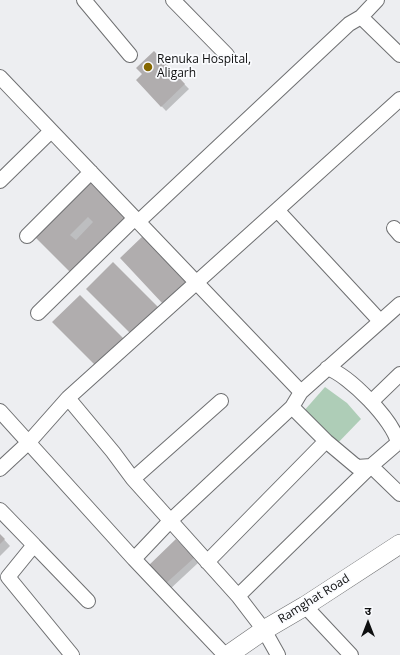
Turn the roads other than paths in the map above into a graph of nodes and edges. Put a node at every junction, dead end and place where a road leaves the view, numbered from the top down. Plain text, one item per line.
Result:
1 (84, 0) edge
2 (174, 0) edge
3 (377, 0) edge
4 (361, 17) junction
5 (130, 55) dead end
6 (227, 55) dead end
7 (400, 55) edge
8 (0, 77) edge
9 (400, 99) edge
10 (51, 131) junction
11 (90, 172) junction
12 (0, 181) edge
13 (277, 210) junction
14 (136, 220) junction
15 (27, 236) dead end
16 (196, 282) junction
17 (400, 304) edge
18 (38, 313) dead end
19 (380, 321) junction
20 (327, 368) junction
21 (400, 374) edge
22 (301, 392) junction
23 (68, 398) junction
24 (221, 401) dead end
25 (371, 402) junction
26 (292, 407) junction
27 (0, 410) edge
28 (326, 441) junction
29 (29, 442) junction
30 (399, 442) edge
31 (371, 466) junction
32 (0, 469) edge
33 (133, 479) junction
34 (400, 494) edge
35 (0, 510) edge
36 (170, 521) junction
37 (400, 544) edge
38 (34, 545) junction
39 (400, 556) edge
40 (134, 559) junction
41 (207, 562) junction
42 (238, 596) junction
43 (88, 602) dead end
44 (308, 609) junction
45 (265, 634) junction
46 (72, 655) edge
47 (225, 655) edge
48 (228, 655) edge
49 (243, 655) edge
50 (278, 655) edge
51 (351, 655) edge

1 - 5 street
2 - 6 street
3 - 4 street
4 - 7 street
4 - 14 street
8 - 10 street
9 - 13 street
10 - 11 street
10 - 12 street
11 - 14 street
11 - 15 street
13 - 16 street
13 - 19 street
14 - 16 street
14 - 18 street
16 - 22 street
16 - 23 street
17 - 19 street
19 - 20 street
20 - 22 street
20 - 25 street
21 - 25 street
22 - 26 street
23 - 29 street
23 - 33 street
24 - 33 street
25 - 30 street
26 - 28 street
26 - 36 street
27 - 29 street
28 - 31 street
28 - 41 street
29 - 32 street
29 - 40 street
30 - 31 street
31 - 34 street
31 - 42 street
33 - 36 street
35 - 38 street
36 - 40 street
36 - 41 street
37 - 44 main road, Ramghat Road
38 - 43 street
38 - 46 street
39 - 44 main road, Ramghat Road
40 - 47 street
41 - 42 street
42 - 45 street
44 - 45 main road, Ramghat Road
44 - 51 street
45 - 48 main road, Ramghat Road
45 - 49 main road, Ramghat Road
45 - 50 street

